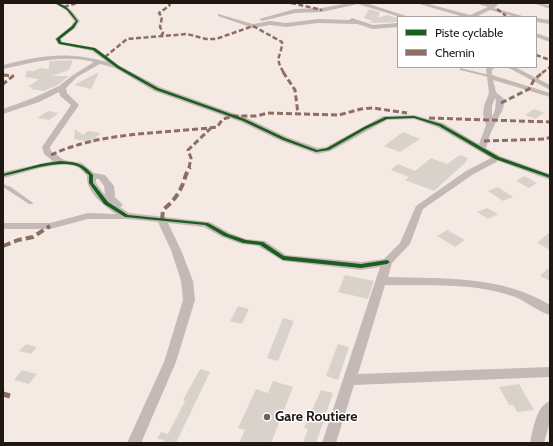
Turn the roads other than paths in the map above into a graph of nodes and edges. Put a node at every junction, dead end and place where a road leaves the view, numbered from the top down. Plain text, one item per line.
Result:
1 (56, 3) edge
2 (359, 3) edge
3 (419, 3) edge
4 (478, 3) edge
5 (499, 3) edge
6 (538, 3) edge
7 (550, 7) edge
8 (492, 8) junction
9 (322, 10) junction
10 (220, 15) dead end
11 (403, 16) edge
12 (466, 16) edge
13 (472, 16) edge
14 (520, 16) edge
15 (537, 20) edge
16 (357, 22) junction
17 (550, 22) edge
18 (245, 24) junction
19 (397, 25) edge
20 (537, 36) edge
21 (537, 40) edge
22 (550, 41) edge
23 (98, 63) junction
24 (118, 66) junction
25 (3, 67) edge
26 (512, 68) edge
27 (461, 69) dead end
28 (489, 70) edge
29 (62, 88) junction
30 (550, 88) edge
31 (493, 94) junction
32 (550, 96) edge
33 (3, 112) edge
34 (490, 125) junction
35 (481, 150) junction
36 (497, 158) junction
37 (62, 163) junction
38 (3, 175) edge
39 (91, 175) junction
40 (550, 177) edge
41 (106, 182) junction
42 (3, 185) edge
43 (98, 193) junction
44 (30, 203) dead end
45 (127, 216) junction
46 (162, 220) junction
47 (3, 226) edge
48 (387, 262) junction
49 (381, 281) junction
50 (550, 311) edge
51 (550, 372) edge
52 (350, 380) junction
53 (550, 406) edge
54 (134, 443) edge
55 (329, 443) edge
56 (536, 443) edge

1 - 24 street
2 - 9 street
2 - 11 street
3 - 12 street
4 - 8 street
5 - 8 street
6 - 7 street
8 - 13 street
8 - 14 street
9 - 16 street
9 - 18 street
10 - 18 street
15 - 17 street
16 - 18 street
16 - 19 street
20 - 22 street
21 - 22 street
23 - 24 street
23 - 25 street
23 - 29 street
24 - 35 street
26 - 30 street
27 - 28 lane
28 - 31 street
28 - 32 street
29 - 33 street
29 - 37 street
31 - 34 street
31 - 34 street
34 - 35 street
35 - 36 street
36 - 40 street
36 - 48 street
37 - 38 street
37 - 39 street
39 - 41 street
39 - 43 street
41 - 43 street
41 - 45 street
42 - 44 lane
43 - 45 street
45 - 46 street
45 - 47 street
46 - 48 street
46 - 54 street
48 - 49 street
49 - 50 street
49 - 52 street
51 - 52 street
52 - 55 street
53 - 56 street

